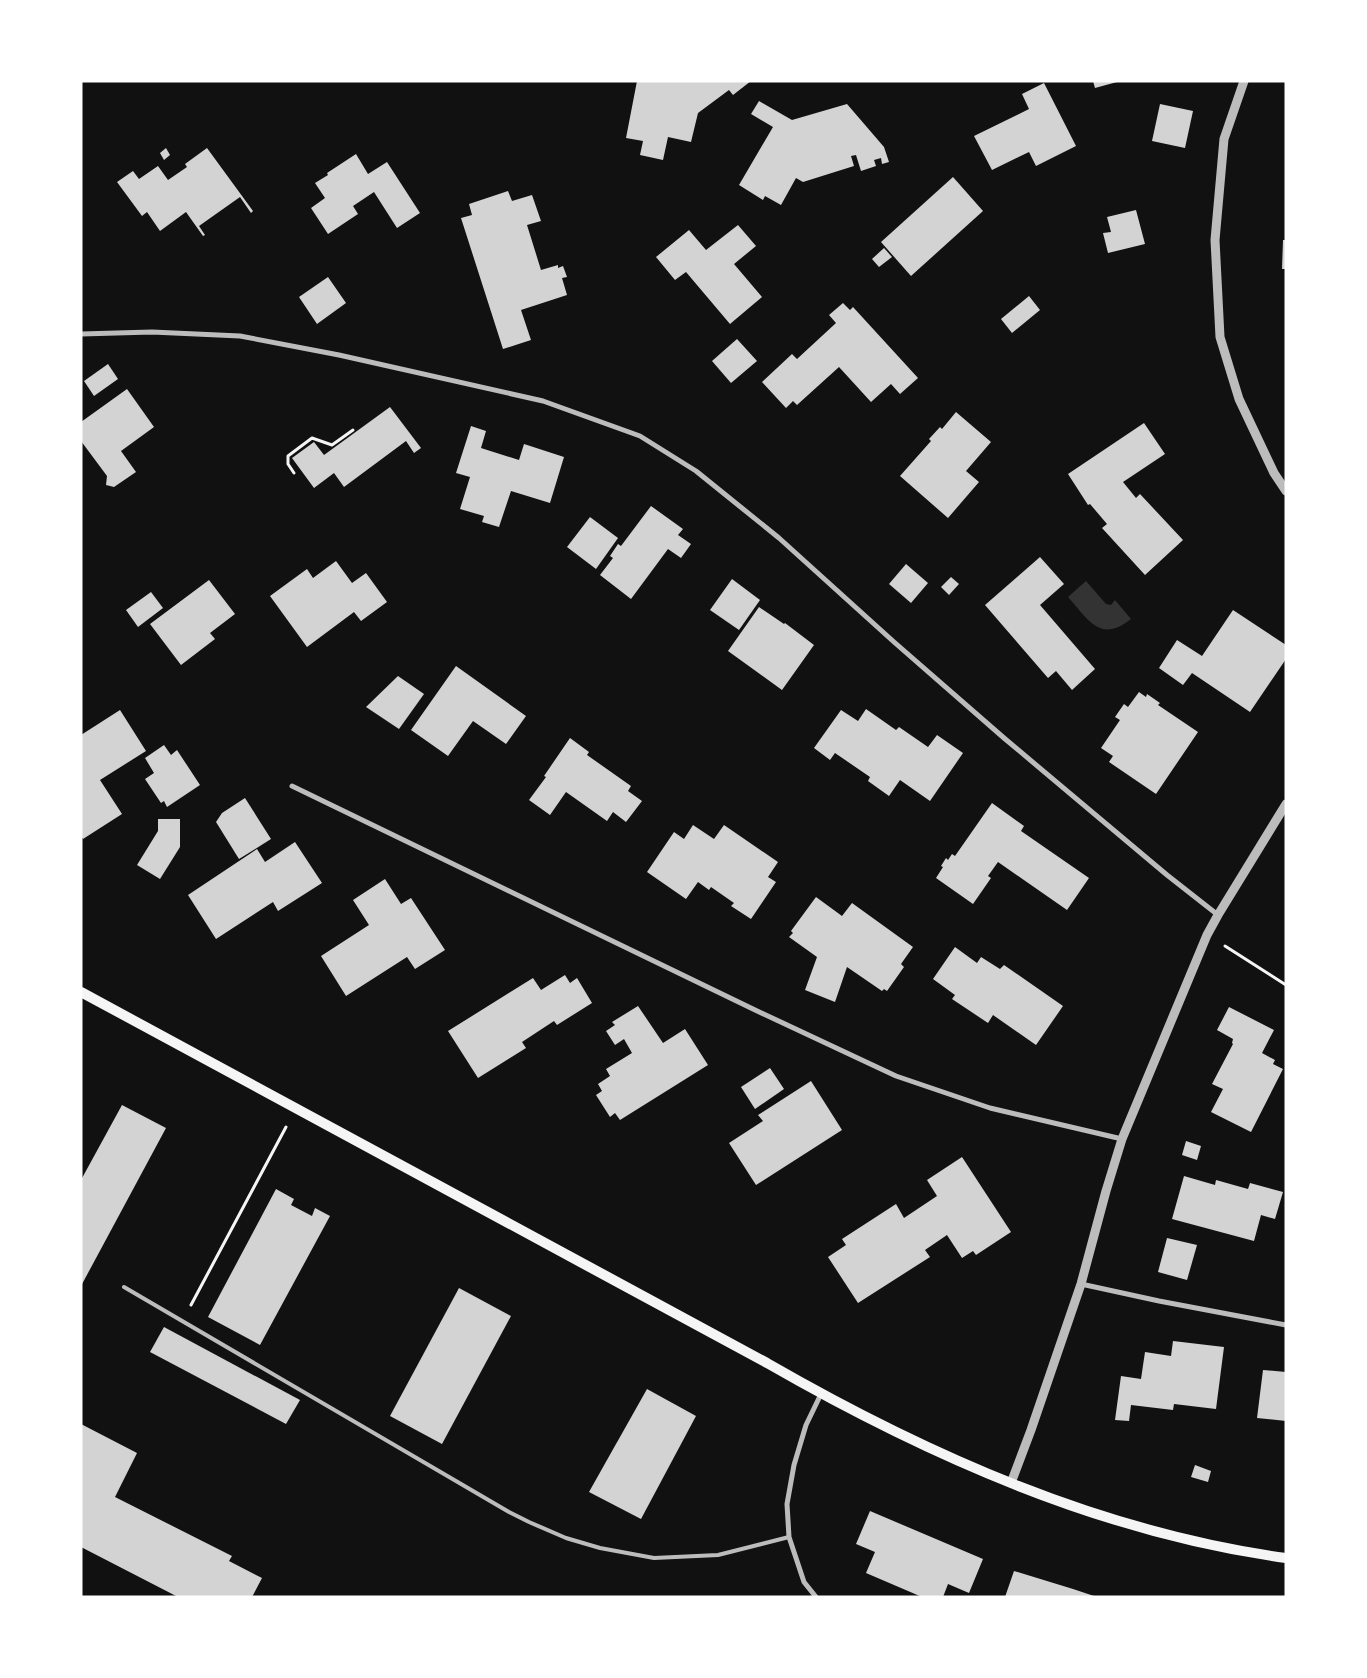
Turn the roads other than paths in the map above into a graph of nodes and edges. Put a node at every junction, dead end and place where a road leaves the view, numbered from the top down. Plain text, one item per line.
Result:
1 (1244, 81) edge
2 (81, 334) edge
3 (1286, 491) edge
4 (292, 786) dead end
5 (1286, 804) edge
6 (1218, 914) junction
7 (81, 992) edge
8 (1122, 1139) junction
9 (1081, 1284) junction
10 (124, 1287) dead end
11 (1286, 1326) edge
12 (821, 1394) junction
13 (1011, 1483) junction
14 (789, 1538) junction
15 (1286, 1558) edge
16 (816, 1597) edge

1 - 3 street
2 - 6 street
4 - 8 street
5 - 6 street
6 - 8 street
7 - 12 main road
8 - 9 street
9 - 11 street
9 - 13 street
10 - 14 lane
12 - 13 main road
12 - 14 street
13 - 15 main road
14 - 16 street

